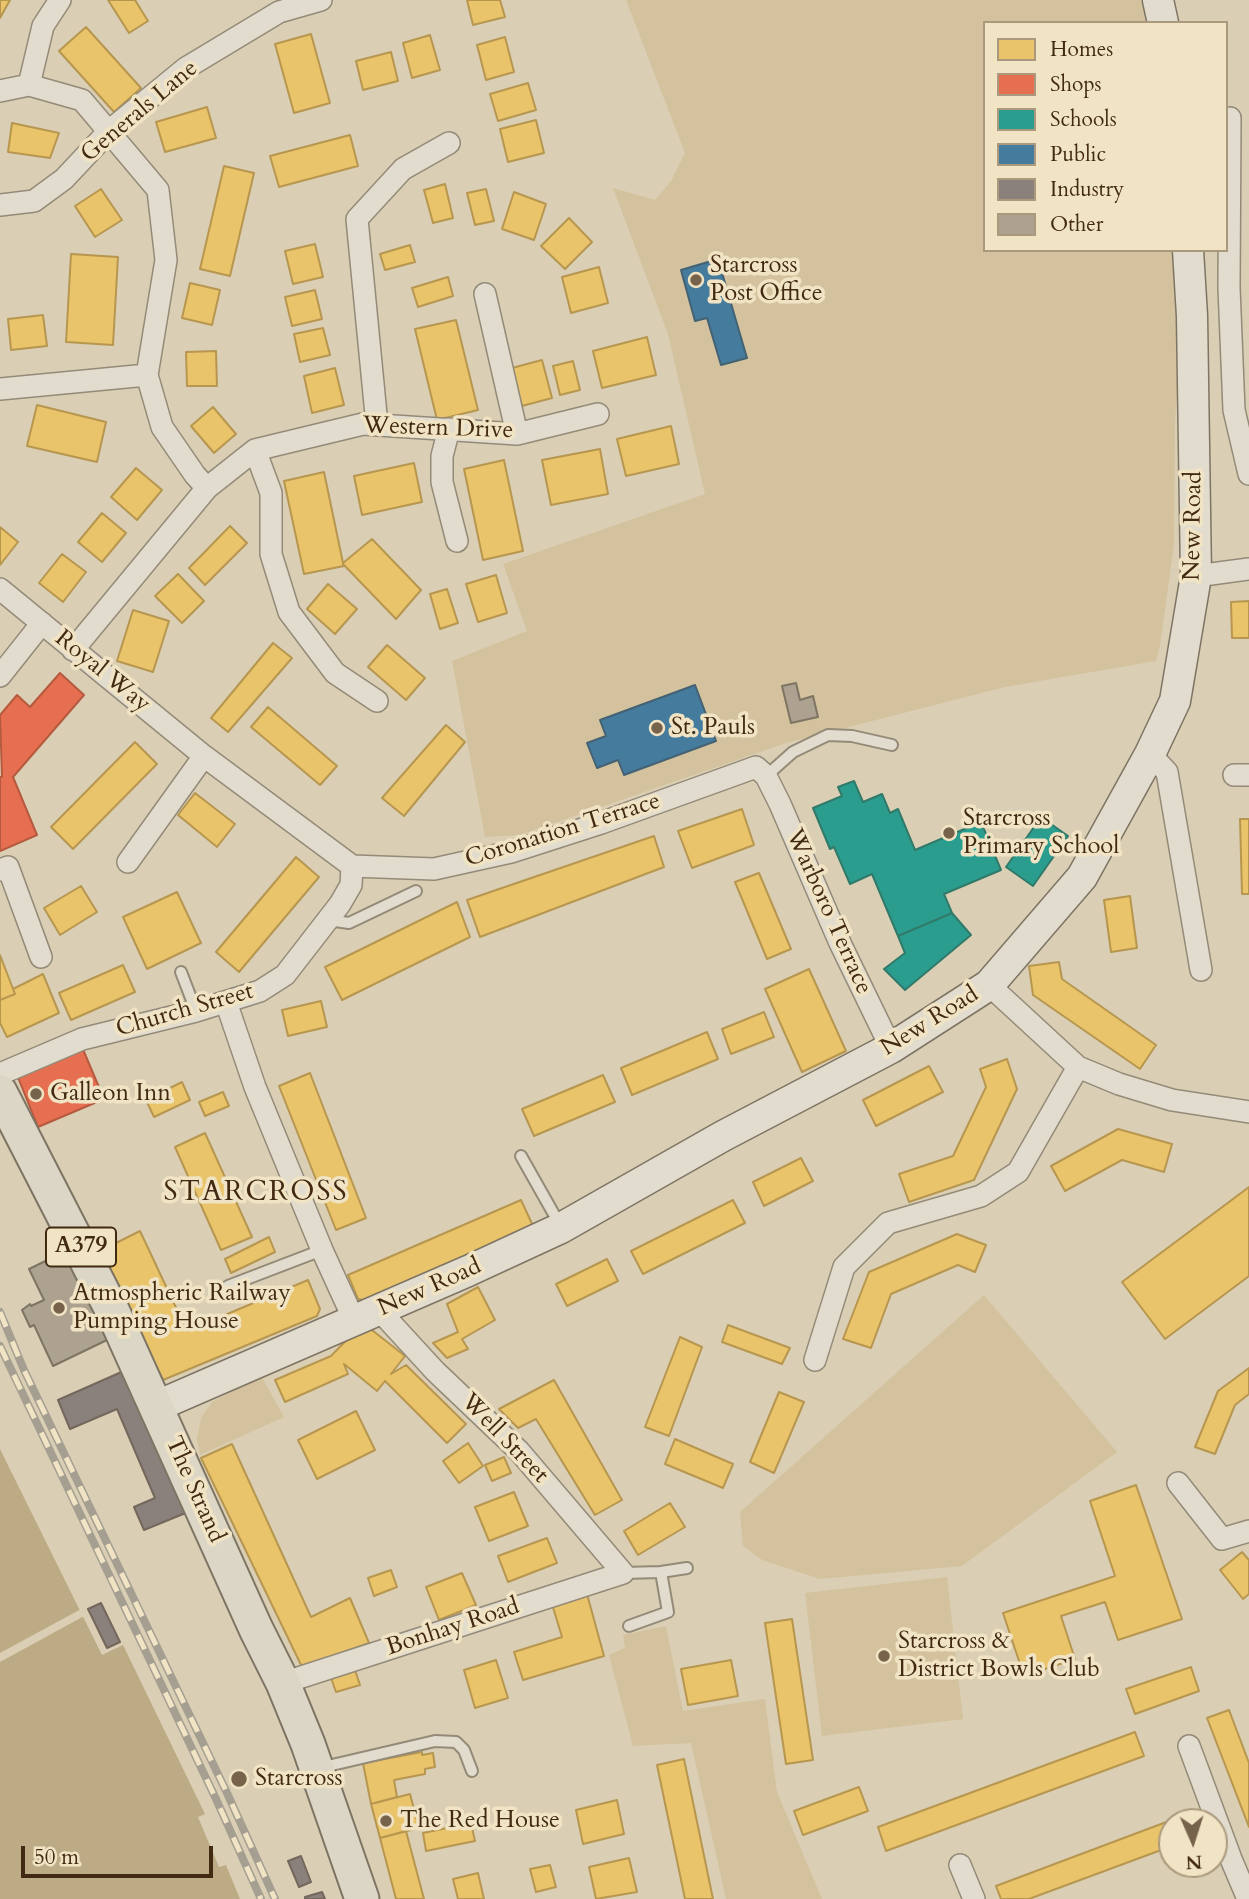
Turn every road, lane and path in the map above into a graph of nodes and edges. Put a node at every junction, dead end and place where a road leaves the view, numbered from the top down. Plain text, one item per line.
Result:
1 (60, 0) edge
2 (321, 0) edge
3 (1158, 0) edge
4 (277, 6) edge
5 (1163, 21) edge
6 (29, 85) junction
7 (0, 90) edge
8 (1230, 118) dead end
9 (109, 131) junction
10 (449, 144) dead end
11 (0, 205) edge
12 (1188, 252) edge
13 (485, 294) dead end
14 (147, 375) junction
15 (0, 389) edge
16 (598, 414) dead end
17 (377, 425) junction
18 (449, 429) junction
19 (517, 434) junction
20 (254, 450) junction
21 (1249, 474) edge
22 (207, 488) junction
23 (457, 541) dead end
24 (1249, 569) edge
25 (1196, 576) junction
26 (0, 589) edge
27 (42, 623) junction
28 (73, 650) junction
29 (0, 676) edge
30 (377, 701) dead end
31 (892, 744) dead end
32 (1150, 754) junction
33 (204, 756) junction
34 (766, 776) junction
35 (128, 862) dead end
36 (352, 866) junction
37 (0, 870) edge
38 (416, 891) dead end
39 (328, 920) junction
40 (41, 957) dead end
41 (1201, 970) dead end
42 (181, 972) dead end
43 (989, 985) junction
44 (226, 1002) junction
45 (197, 1011) junction
46 (891, 1048) junction
47 (1078, 1067) junction
48 (0, 1074) edge
49 (0, 1092) edge
50 (1249, 1112) edge
51 (521, 1156) dead end
52 (561, 1228) junction
53 (322, 1250) junction
54 (228, 1286) dead end
55 (366, 1315) junction
56 (815, 1360) dead end
57 (157, 1406) junction
58 (1178, 1483) dead end
59 (1249, 1531) edge
60 (688, 1567) dead end
61 (661, 1572) junction
62 (623, 1573) junction
63 (629, 1626) dead end
64 (283, 1683) junction
65 (1189, 1746) dead end
66 (317, 1769) junction
67 (472, 1771) dead end
68 (960, 1865) dead end
69 (362, 1899) edge
70 (974, 1899) edge
71 (1248, 1899) edge

1 - 6 street
2 - 4 street, Generals Lane
3 - 5 street
4 - 9 street, Generals Lane
6 - 7 street
6 - 9 street
8 - 21 street
9 - 11 street, Generals Lane
9 - 14 street
10 - 17 street
12 - 25 street, New Road
13 - 19 street
14 - 15 street
14 - 22 street
16 - 19 street, Western Drive
17 - 18 street, Western Drive
17 - 20 street, Western Drive
18 - 19 street, Western Drive
18 - 23 street
20 - 22 street, Western Drive
20 - 30 street
22 - 28 street, Western Drive
24 - 25 street
25 - 32 street, New Road
26 - 27 street, Royal Way
27 - 28 street, Royal Way
27 - 29 street
28 - 33 street, Royal Way
31 - 34 lane
32 - 41 street
32 - 43 street, New Road
33 - 35 street
33 - 36 street, Royal Way
34 - 36 street, Coronation Terrace
34 - 46 street, Warboro Terrace
36 - 39 street, Church Street
37 - 40 street
38 - 39 lane
39 - 44 street, Church Street
42 - 45 lane
43 - 46 street, New Road
43 - 47 street
44 - 45 street, Church Street
44 - 53 street, Well Street
45 - 48 street, Church Street
46 - 52 street, New Road
47 - 50 street
47 - 56 street
49 - 57 main road, The Strand / A379
51 - 52 lane
52 - 55 street, New Road
53 - 54 lane
53 - 55 street, Well Street
55 - 57 street, New Road
55 - 62 street, Well Street
57 - 64 main road, The Strand / A379
58 - 59 street
60 - 61 lane
61 - 62 lane
61 - 63 lane
62 - 64 street, Bonhay Road
64 - 66 main road, The Strand / A379
65 - 71 street
66 - 67 lane
66 - 69 main road, The Strand / A379
68 - 70 street

